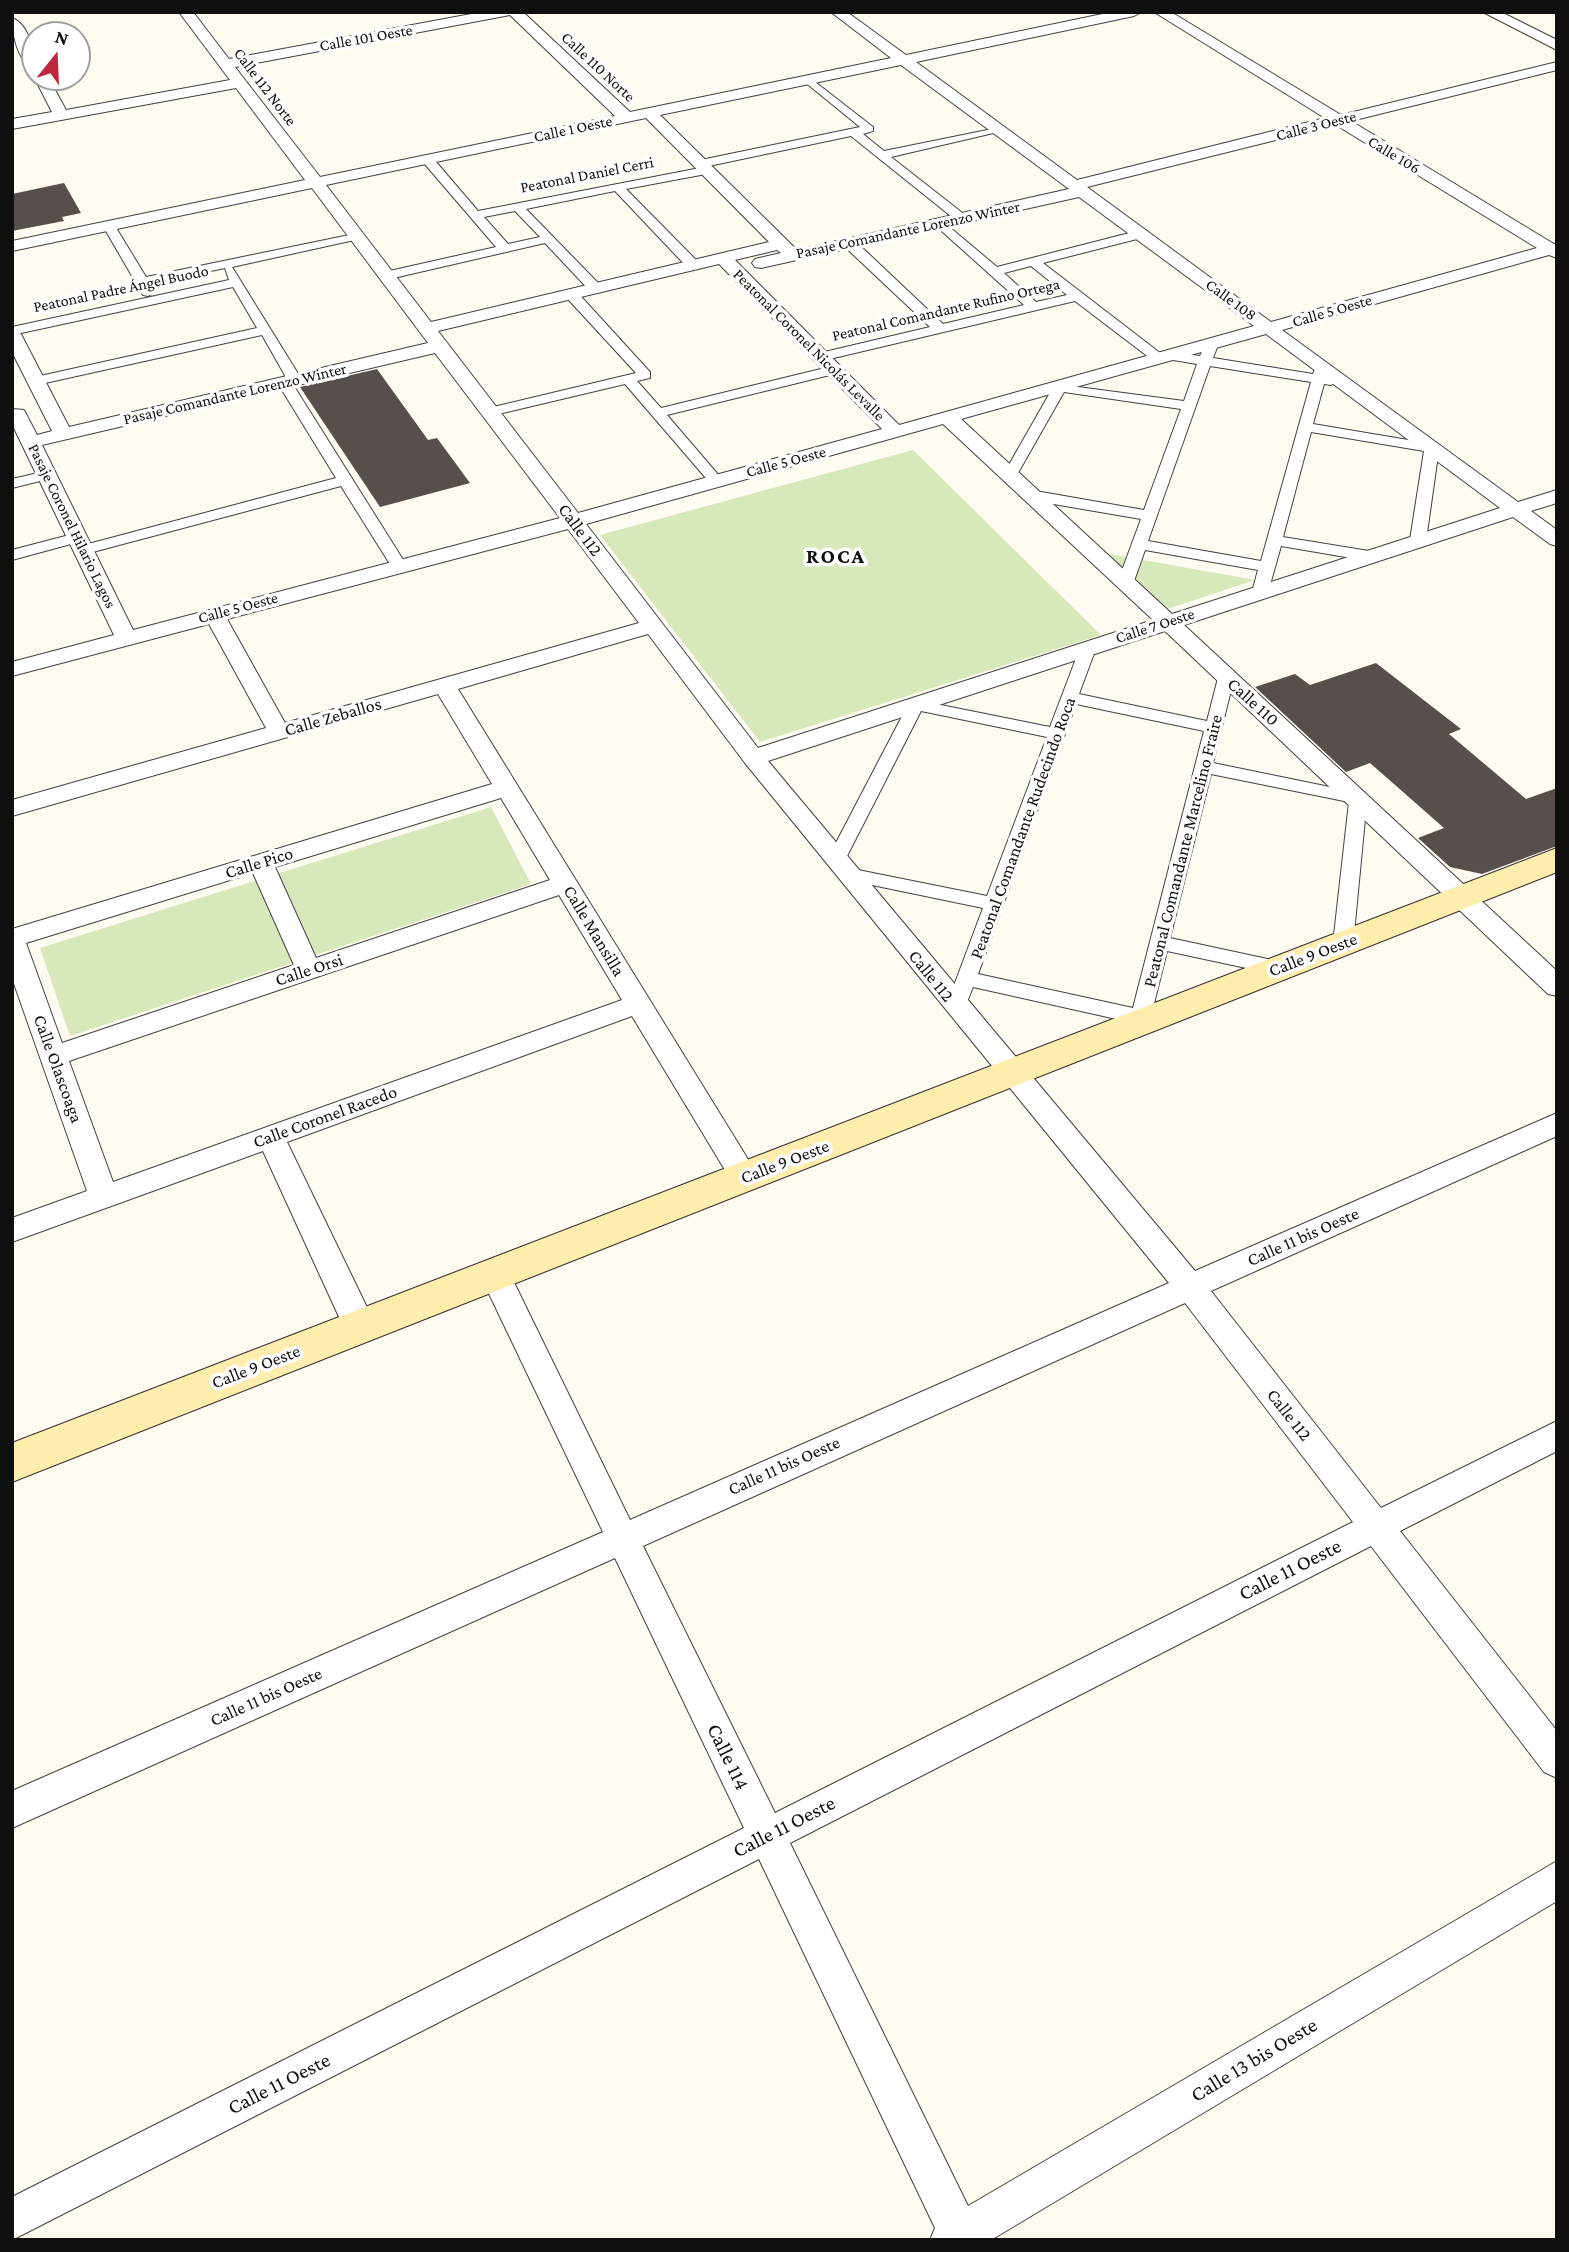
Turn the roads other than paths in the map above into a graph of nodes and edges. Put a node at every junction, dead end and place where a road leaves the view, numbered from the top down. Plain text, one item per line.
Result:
1 (186, 12) edge
2 (506, 12) edge
3 (515, 12) edge
4 (838, 12) edge
5 (1134, 12) edge
6 (1161, 12) edge
7 (1490, 12) edge
8 (12, 22) edge
9 (21, 39) edge
10 (1557, 47) edge
11 (905, 60) junction
12 (226, 64) junction
13 (1557, 66) edge
14 (810, 81) junction
15 (241, 83) junction
16 (48, 91) edge
17 (650, 114) junction
18 (61, 115) junction
19 (627, 118) junction
20 (1338, 121) junction
21 (12, 124) edge
22 (998, 129) junction
23 (853, 132) junction
24 (882, 155) junction
25 (428, 159) junction
26 (703, 167) junction
27 (316, 183) junction
28 (617, 187) junction
29 (1079, 188) junction
30 (517, 206) junction
31 (475, 215) junction
32 (961, 218) junction
33 (940, 223) junction
34 (109, 226) junction
35 (1141, 234) junction
36 (355, 236) junction
37 (548, 239) junction
38 (849, 243) junction
39 (12, 246) edge
40 (505, 249) junction
41 (787, 250) junction
42 (1555, 250) edge
43 (1033, 262) junction
44 (728, 263) junction
45 (227, 264) junction
46 (693, 265) junction
47 (994, 272) junction
48 (385, 276) junction
49 (143, 282) junction
50 (237, 282) junction
51 (595, 288) junction
52 (572, 294) junction
53 (1078, 296) junction
54 (153, 300) junction
55 (1034, 307) junction
56 (426, 329) junction
57 (940, 329) junction
58 (1270, 329) junction
59 (265, 330) junction
60 (12, 332) edge
61 (439, 346) junction
62 (1208, 353) junction
63 (1165, 358) junction
64 (827, 364) junction
65 (1320, 373) junction
66 (628, 379) junction
67 (36, 381) junction
68 (290, 381) junction
69 (1060, 387) junction
70 (1188, 406) junction
71 (49, 407) junction
72 (490, 412) junction
73 (657, 413) junction
74 (15, 415) edge
75 (948, 418) junction
76 (1305, 427) junction
77 (895, 432) junction
78 (63, 434) junction
79 (31, 442) junction
80 (1432, 448) junction
81 (47, 475) junction
82 (1009, 477) junction
83 (346, 481) junction
84 (716, 481) junction
85 (12, 484) edge
86 (1030, 495) junction
87 (1557, 496) edge
88 (1515, 509) junction
89 (1150, 516) junction
90 (573, 521) junction
91 (1275, 540) junction
92 (1418, 540) junction
93 (1557, 540) edge
94 (80, 544) junction
95 (1139, 544) junction
96 (12, 555) edge
97 (1369, 556) junction
98 (399, 566) junction
99 (1268, 567) junction
100 (1125, 584) junction
101 (1260, 592) junction
102 (214, 614) junction
103 (1167, 622) junction
104 (653, 626) junction
105 (126, 638) junction
106 (1088, 648) junction
107 (12, 669) edge
108 (1226, 678) junction
109 (444, 685) junction
110 (1071, 698) junction
111 (916, 705) junction
112 (1214, 728) junction
113 (279, 732) junction
114 (1058, 734) junction
115 (753, 758) junction
116 (1204, 767) junction
117 (506, 788) junction
118 (1358, 798) junction
119 (12, 808) edge
120 (1557, 859) edge
121 (260, 862) junction
122 (842, 867) junction
123 (565, 884) junction
124 (1460, 897) junction
125 (994, 904) junction
126 (12, 939) edge
127 (1160, 943) junction
128 (1343, 944) junction
129 (1279, 968) junction
130 (309, 970) junction
131 (967, 979) junction
132 (1557, 987) edge
133 (638, 1004) junction
134 (956, 1007) junction
135 (1140, 1020) junction
136 (53, 1055) junction
137 (1012, 1074) junction
138 (1557, 1124) edge
139 (271, 1137) junction
140 (744, 1177) junction
141 (104, 1197) junction
142 (12, 1230) edge
143 (495, 1275) junction
144 (1190, 1287) junction
145 (361, 1326) junction
146 (1557, 1435) edge
147 (12, 1463) edge
148 (1376, 1527) junction
149 (623, 1538) junction
150 (1557, 1760) edge
151 (12, 1810) edge
152 (766, 1836) junction
153 (1557, 1880) edge
154 (12, 2219) edge
155 (958, 2238) edge

1 - 12 street, Calle 112 Norte
2 - 12 street, Calle 101 Oeste
3 - 19 street, Calle 110 Norte
4 - 11 street, Calle 108
5 - 11 street, Calle 1 Oeste
6 - 20 street, Calle 106
7 - 10 street
8 - 9 street
11 - 14 street, Calle 1 Oeste
11 - 22 street, Calle 108
12 - 15 street, Calle 112 Norte
13 - 20 street, Calle 3 Oeste
14 - 17 street, Calle 1 Oeste
14 - 23 street, Peatonal Daniel Cerri
15 - 18 street
15 - 27 street, Calle 112 Norte
16 - 18 street
17 - 19 street, Calle 1 Oeste
17 - 26 street
18 - 21 street
19 - 25 street, Calle 1 Oeste
20 - 29 street, Calle 3 Oeste
20 - 42 street, Calle 106
22 - 24 street
22 - 29 street, Calle 108
23 - 24 street
23 - 26 street, Peatonal Daniel Cerri
24 - 32 street
25 - 27 street, Calle 1 Oeste
25 - 31 street
26 - 28 street, Peatonal Daniel Cerri
26 - 41 street
27 - 34 street, Calle 1 Oeste
27 - 36 street, Calle 112
28 - 30 street, Peatonal Daniel Cerri
28 - 46 street
29 - 32 street, Pasaje Comandante Lorenzo Winter
29 - 35 street, Calle 108
30 - 31 street, Peatonal Daniel Cerri
30 - 37 street
31 - 40 street
32 - 33 street, Pasaje Comandante Lorenzo Winter
33 - 38 street, Pasaje Comandante Lorenzo Winter
33 - 47 street
34 - 39 street, Calle 1 Oeste
34 - 49 street
35 - 43 street, Peatonal Comandante Rufino Ortega
35 - 58 street, Calle 108
36 - 45 street, Peatonal Padre Ángel Buodo
36 - 48 street, Calle 112
37 - 40 street
37 - 51 street
38 - 41 street, Pasaje Comandante Lorenzo Winter
38 - 57 street
40 - 48 street
41 - 44 street, Pasaje Comandante Lorenzo Winter
42 - 58 street, Calle 5 Oeste
43 - 47 street, Peatonal Comandante Rufino Ortega
43 - 53 street
44 - 46 street, Pasaje Comandante Lorenzo Winter
44 - 64 street, Peatonal Coronel Nicolás Levalle
45 - 49 street, Peatonal Padre Ángel Buodo
45 - 50 street
46 - 51 street, Pasaje Comandante Lorenzo Winter
47 - 55 street
48 - 56 street, Calle 112
49 - 54 street
50 - 54 street, Peatonal Padre Ángel Buodo
50 - 59 street
51 - 52 street, Pasaje Comandante Lorenzo Winter
52 - 56 street, Pasaje Comandante Lorenzo Winter
52 - 66 street
53 - 55 street, Peatonal Comandante Rufino Ortega
53 - 63 street
54 - 60 street, Peatonal Padre Ángel Buodo
55 - 57 street, Peatonal Comandante Rufino Ortega
56 - 61 street, Calle 112
57 - 64 street, Peatonal Comandante Rufino Ortega
58 - 62 street, Calle 5 Oeste
58 - 65 street, Calle 108
59 - 67 street
59 - 68 street
60 - 67 street, Pasaje Coronel Hilario Lagos
61 - 68 street, Pasaje Comandante Lorenzo Winter
61 - 72 street, Calle 112
62 - 63 street, Calle 5 Oeste
62 - 65 street
62 - 70 street
63 - 69 street, Calle 5 Oeste
64 - 73 street, Peatonal Comandante Rufino Ortega
64 - 77 street, Peatonal Coronel Nicolás Levalle
65 - 76 street
65 - 80 street, Calle 108
66 - 72 street
66 - 73 street
67 - 71 street, Pasaje Coronel Hilario Lagos
68 - 78 street, Pasaje Comandante Lorenzo Winter
68 - 83 street
69 - 70 street
69 - 75 street, Calle 5 Oeste
69 - 82 street
70 - 89 street
71 - 74 street
71 - 78 street, Pasaje Coronel Hilario Lagos
72 - 90 street, Calle 112
73 - 84 street
74 - 79 street, Pasaje Coronel Hilario Lagos
75 - 77 street, Calle 5 Oeste
75 - 82 street, Calle 110
76 - 80 street
76 - 91 street
77 - 84 street, Calle 5 Oeste
78 - 79 street, Pasaje Comandante Lorenzo Winter
79 - 81 street, Pasaje Coronel Hilario Lagos
80 - 88 street, Calle 108
80 - 92 street
81 - 85 street
81 - 94 street, Pasaje Coronel Hilario Lagos
82 - 86 street, Calle 110
83 - 94 street
83 - 98 street
84 - 90 street, Calle 5 Oeste
86 - 89 street
86 - 100 street, Calle 110
87 - 88 street, Calle 7 Oeste
88 - 92 street, Calle 7 Oeste
88 - 93 street, Calle 108
89 - 95 street
90 - 98 street, Calle 5 Oeste
90 - 104 street, Calle 112
91 - 97 street
91 - 99 street
92 - 97 street, Calle 7 Oeste
94 - 96 street
94 - 105 street, Pasaje Coronel Hilario Lagos
95 - 99 street
95 - 100 street
97 - 101 street, Calle 7 Oeste
98 - 102 street, Calle 5 Oeste
99 - 101 street
100 - 103 street, Calle 110
101 - 103 street, Calle 7 Oeste
102 - 105 street, Calle 5 Oeste
102 - 113 street
103 - 106 street, Calle 7 Oeste
103 - 108 street, Calle 110
104 - 109 street, Calle Zeballos
104 - 115 street, Calle 112
105 - 107 street, Calle 5 Oeste
106 - 110 street, Peatonal Comandante Rudecindo Roca
106 - 111 street, Calle 7 Oeste
108 - 112 street, Peatonal Comandante Marcelino Fraire
108 - 118 street, Calle 110
109 - 113 street, Calle Zeballos
109 - 117 street, Calle Mansilla
110 - 112 street
110 - 114 street, Peatonal Comandante Rudecindo Roca
111 - 114 street
111 - 115 street, Calle 7 Oeste
111 - 122 street
112 - 116 street, Peatonal Comandante Marcelino Fraire
113 - 119 street, Calle Zeballos
114 - 125 street, Peatonal Comandante Rudecindo Roca
115 - 122 street, Calle 112
116 - 118 street
116 - 127 street, Peatonal Comandante Marcelino Fraire
117 - 121 street, Calle Pico
117 - 123 street, Calle Mansilla
118 - 124 street, Calle 110
118 - 128 street
120 - 124 main road, Calle 9 Oeste
121 - 126 street, Calle Pico
121 - 130 street
122 - 125 street
122 - 134 street, Calle 112
123 - 130 street, Calle Orsi
123 - 133 street, Calle Mansilla
124 - 128 main road, Calle 9 Oeste
124 - 132 street, Calle 110
125 - 131 street, Peatonal Comandante Rudecindo Roca
126 - 136 street, Calle Olascoaga
127 - 129 street
127 - 135 street, Peatonal Comandante Marcelino Fraire
128 - 129 main road, Calle 9 Oeste
129 - 135 main road, Calle 9 Oeste
130 - 136 street, Calle Orsi
131 - 134 street, Peatonal Comandante Rudecindo Roca
131 - 135 street
133 - 139 street, Calle Coronel Racedo
133 - 140 street, Calle Mansilla
134 - 137 street, Calle 112
135 - 137 main road, Calle 9 Oeste
136 - 141 street, Calle Olascoaga
137 - 140 main road, Calle 9 Oeste
137 - 144 street, Calle 112
138 - 144 street, Calle 11 bis Oeste
139 - 141 street, Calle Coronel Racedo
139 - 145 street
140 - 143 main road, Calle 9 Oeste
141 - 142 street, Calle Coronel Racedo
143 - 145 main road, Calle 9 Oeste
143 - 149 street, Calle 114
144 - 148 street, Calle 112
144 - 149 street, Calle 11 bis Oeste
145 - 147 main road, Calle 9 Oeste
146 - 148 street, Calle 11 Oeste
148 - 150 street, Calle 112
148 - 152 street, Calle 11 Oeste
149 - 151 street, Calle 11 bis Oeste
149 - 152 street, Calle 114
152 - 154 street, Calle 11 Oeste
152 - 155 street, Calle 114
153 - 155 street, Calle 13 bis Oeste

